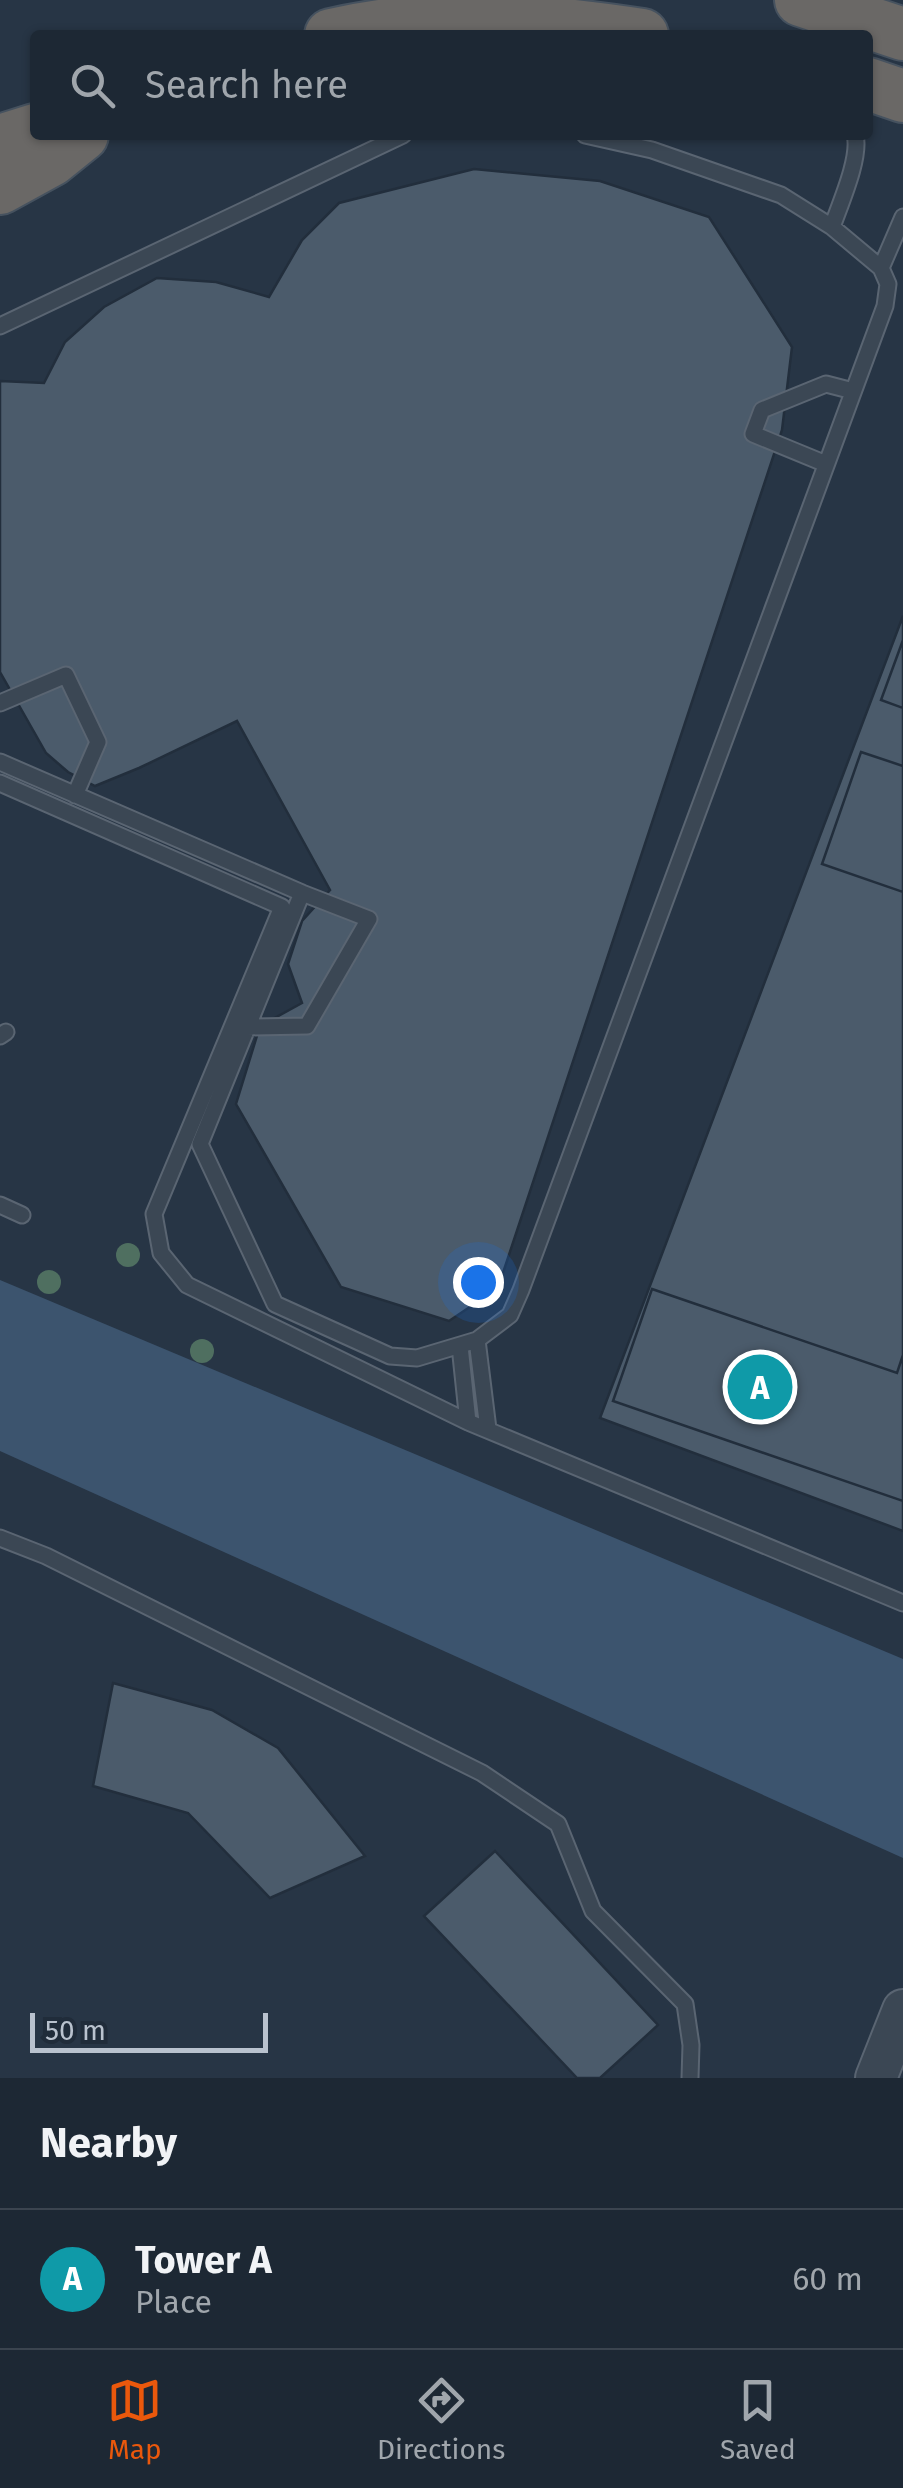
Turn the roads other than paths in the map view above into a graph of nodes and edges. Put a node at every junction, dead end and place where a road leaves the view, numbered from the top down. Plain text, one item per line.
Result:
1 (801, 0) edge
2 (352, 30) edge
3 (610, 30) edge
4 (903, 34) edge
5 (873, 86) edge
6 (903, 96) edge
7 (30, 131) edge
8 (0, 140) edge
9 (76, 140) edge
10 (392, 140) edge
11 (607, 140) edge
12 (858, 140) edge
13 (0, 188) edge
14 (903, 217) edge
15 (832, 228) junction
16 (881, 268) junction
17 (0, 326) edge
18 (853, 392) junction
19 (826, 464) junction
20 (0, 703) edge
21 (0, 762) edge
22 (0, 783) edge
23 (75, 795) junction
24 (302, 892) junction
25 (247, 1027) junction
26 (0, 1206) edge
27 (22, 1215) dead end
28 (477, 1340) junction
29 (460, 1346) junction
30 (468, 1422) junction
31 (488, 1429) junction
32 (0, 1538) edge
33 (903, 1604) edge
34 (903, 2010) edge
35 (690, 2078) edge
36 (876, 2078) edge

1 - 4 highway
2 - 3 highway
5 - 6 highway
7 - 8 highway
9 - 13 highway
10 - 17 lane
11 - 15 lane
12 - 15 lane
14 - 16 lane
15 - 16 lane
16 - 18 lane
18 - 19 lane
18 - 19 lane
19 - 28 lane
20 - 23 lane
21 - 23 lane
22 - 30 lane
23 - 24 lane
24 - 25 lane
24 - 25 lane
25 - 29 lane
26 - 27 lane
28 - 29 lane
28 - 31 lane
29 - 30 lane
30 - 31 lane
31 - 33 lane
32 - 35 lane
34 - 36 street

